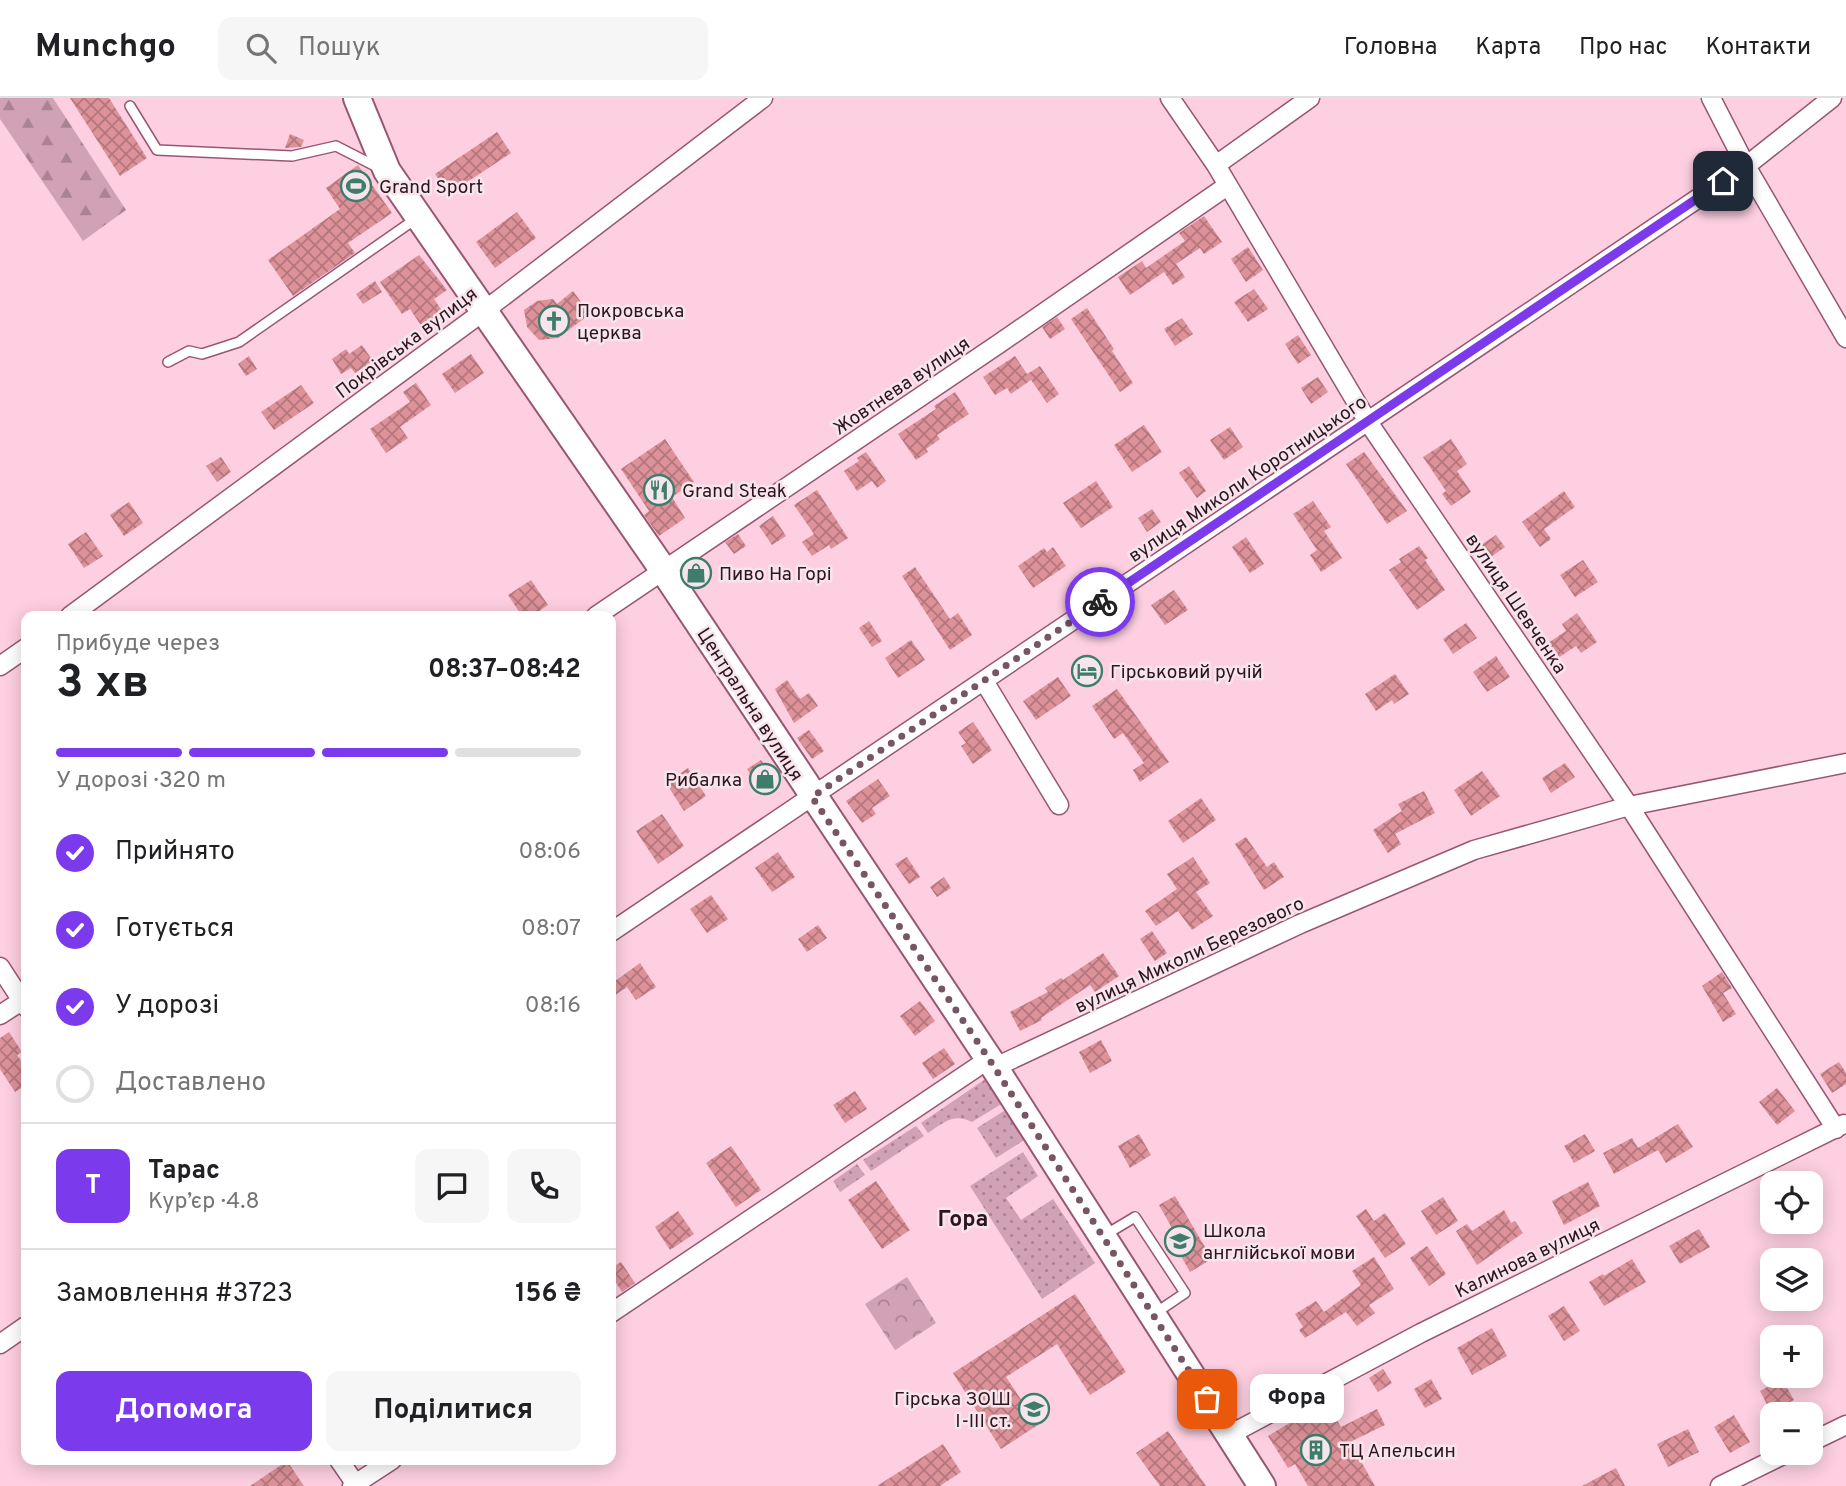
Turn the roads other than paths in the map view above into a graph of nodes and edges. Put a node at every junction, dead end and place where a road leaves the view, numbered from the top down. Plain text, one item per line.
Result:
1 (357, 98) edge
2 (763, 98) edge
3 (1170, 98) edge
4 (1310, 98) edge
5 (1711, 98) edge
6 (1832, 98) edge
7 (130, 106) dead end
8 (1216, 165) junction
9 (1746, 166) junction
10 (387, 172) junction
11 (1227, 186) junction
12 (419, 217) junction
13 (484, 311) junction
14 (1844, 328) edge
15 (168, 362) dead end
16 (1368, 422) junction
17 (664, 572) junction
18 (77, 611) edge
19 (604, 611) edge
20 (21, 651) edge
21 (0, 666) edge
22 (984, 681) junction
23 (1846, 763) edge
24 (812, 797) junction
25 (1059, 805) dead end
26 (1629, 806) junction
27 (616, 929) edge
28 (0, 967) edge
29 (21, 996) edge
30 (21, 1004) edge
31 (0, 1015) edge
32 (989, 1059) junction
33 (1841, 1126) edge
34 (1103, 1237) junction
35 (616, 1310) edge
36 (1153, 1315) junction
37 (21, 1329) edge
38 (0, 1344) edge
39 (1846, 1425) edge
40 (1229, 1435) junction
41 (1823, 1436) edge
42 (342, 1465) edge
43 (385, 1465) edge
44 (1763, 1465) edge
45 (355, 1485) edge
46 (1262, 1486) edge
47 (1720, 1486) edge

1 - 10 main road, Центральна вулиця
2 - 13 street, Покрівська вулиця
3 - 8 street, вулиця Шевченка
4 - 8 street
5 - 9 street
6 - 9 street, вулиця Миколи Коротницького
7 - 10 lane
8 - 11 street, вулиця Шевченка
9 - 14 street
9 - 16 street, вулиця Миколи Коротницького
10 - 12 main road, Центральна вулиця
11 - 16 street, вулиця Шевченка
11 - 17 street, Жовтнева вулиця
12 - 13 main road, Центральна вулиця
12 - 15 lane
13 - 17 main road, Центральна вулиця
13 - 18 street, Покрівська вулиця
16 - 22 street, вулиця Миколи Коротницького
16 - 26 street, вулиця Шевченка
17 - 19 street, Жовтнева вулиця
17 - 24 main road, Центральна вулиця
20 - 21 street
22 - 24 street, вулиця Миколи Коротницького
22 - 25 street
23 - 26 street, вулиця Миколи Березового
24 - 27 street, вулиця Миколи Коротницького
24 - 32 main road, Центральна вулиця
26 - 32 street, вулиця Миколи Березового
26 - 33 street, вулиця Шевченка
28 - 29 street
30 - 31 street
32 - 34 main road, Центральна вулиця
32 - 35 street, вулиця Миколи Березового
33 - 40 street, Калинова вулиця
34 - 36 main road, Центральна вулиця
34 - 36 lane
36 - 40 main road, Центральна вулиця
37 - 38 street
39 - 41 street
40 - 46 main road, Центральна вулиця
42 - 45 street
43 - 45 street
44 - 47 street

